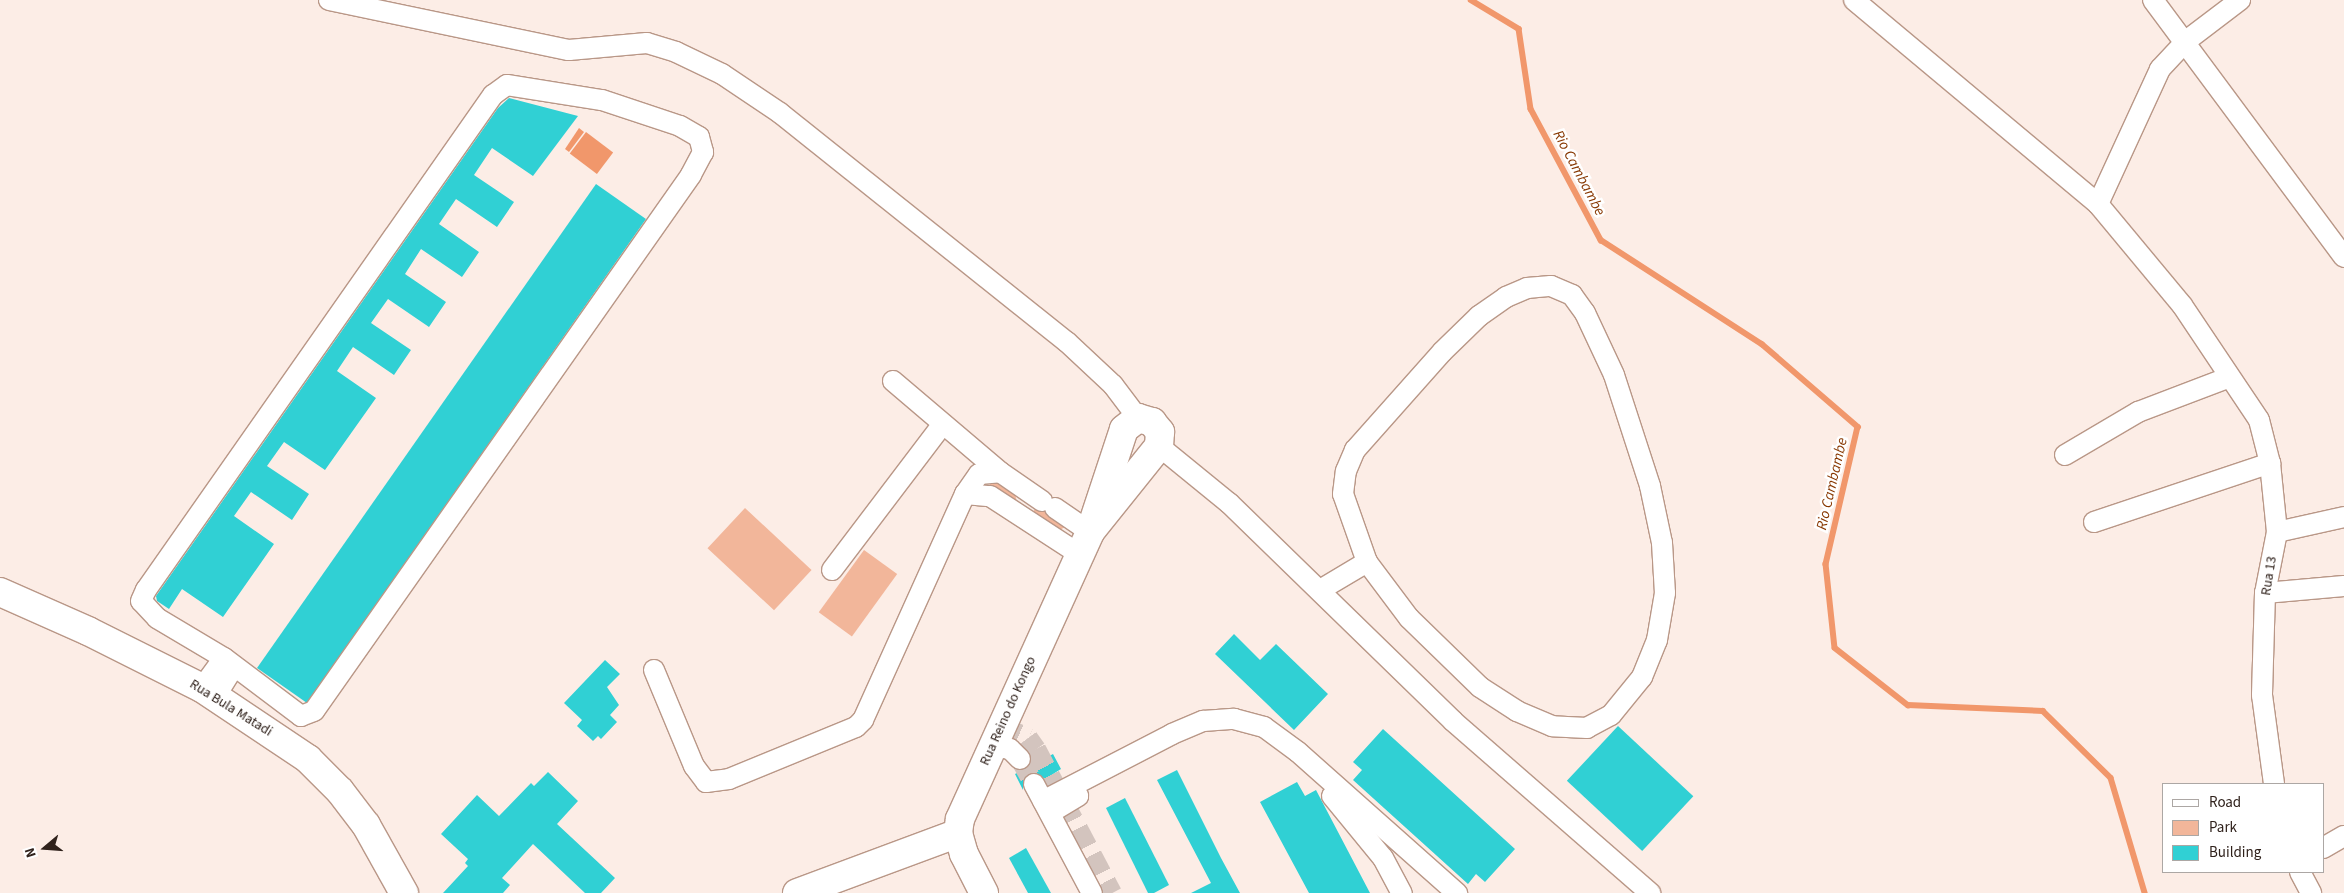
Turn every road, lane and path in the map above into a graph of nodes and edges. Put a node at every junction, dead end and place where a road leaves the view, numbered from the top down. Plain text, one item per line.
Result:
1 (329, 0) edge
2 (1854, 0) edge
3 (2152, 0) edge
4 (2240, 0) edge
5 (2186, 41) junction
6 (2098, 204) junction
7 (2344, 257) edge
8 (2230, 377) junction
9 (893, 381) dead end
10 (1138, 418) junction
11 (942, 425) junction
12 (1159, 446) junction
13 (2065, 455) dead end
14 (2270, 463) junction
15 (1000, 472) junction
16 (965, 494) junction
17 (1044, 502) junction
18 (2344, 517) edge
19 (1024, 521) junction
20 (2094, 522) dead end
21 (2277, 532) junction
22 (1085, 543) junction
23 (1367, 562) junction
24 (832, 570) dead end
25 (2344, 586) edge
26 (1320, 590) junction
27 (0, 592) edge
28 (2265, 593) junction
29 (229, 662) junction
30 (654, 670) dead end
31 (209, 692) junction
32 (991, 746) junction
33 (1020, 759) tunnel mouth
34 (2274, 783) edge
35 (1042, 800) junction
36 (958, 833) junction
37 (2344, 836) edge
38 (2324, 847) edge
39 (2300, 873) edge
40 (404, 893) edge
41 (797, 893) edge
42 (984, 893) edge
43 (1092, 893) edge
44 (1402, 893) edge
45 (1457, 893) edge
46 (1650, 893) edge
47 (2310, 893) edge

1 - 10 street
2 - 6 street, Rua 13
3 - 5 street
4 - 5 street
5 - 6 street
5 - 7 street
6 - 8 street, Rua 13
8 - 13 street
8 - 14 street, Rua 13
9 - 11 street
10 - 12 street
10 - 22 street, Rua Reino do Kongo
11 - 15 street
11 - 24 street
12 - 22 street, Rua Reino do Kongo
12 - 26 street
14 - 20 street
14 - 21 street, Rua 13
15 - 16 street
15 - 17 street
16 - 19 street
16 - 30 street
17 - 19 street
17 - 22 street
18 - 21 street
19 - 22 street
21 - 28 street, Rua 13
22 - 32 street, Rua Reino do Kongo
23 - 23 street
23 - 26 street
25 - 28 street
26 - 46 street
27 - 31 street, Rua Bula Matadi
28 - 34 street, Rua 13
29 - 29 street
29 - 31 street
31 - 40 street, Rua Bula Matadi
32 - 33 street
32 - 36 street, Rua Reino do Kongo
35 - 43 street
35 - 44 street
35 - 45 street
36 - 41 street
36 - 42 street
37 - 38 street
39 - 47 street

